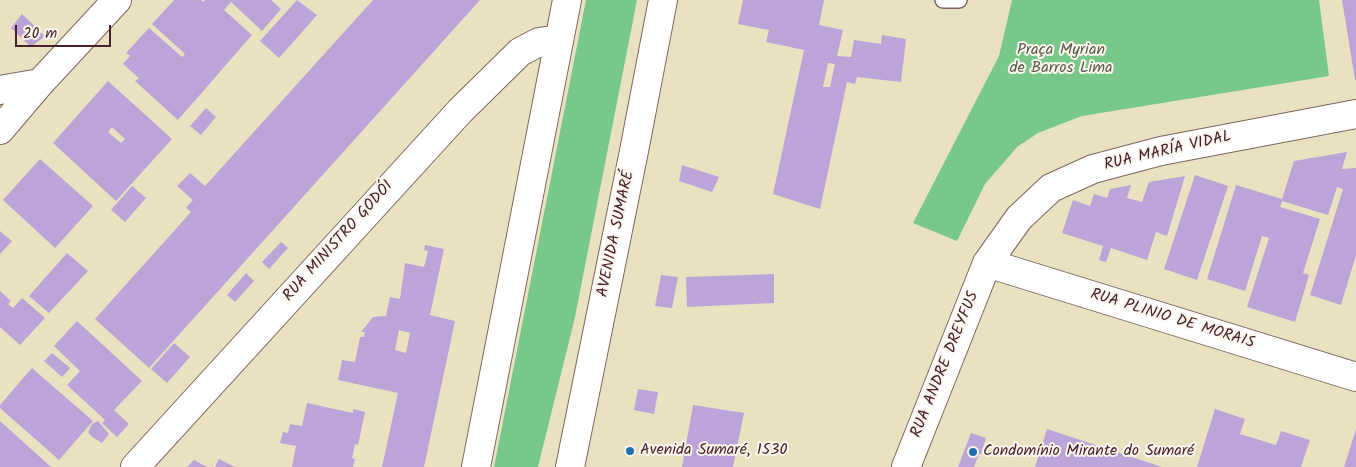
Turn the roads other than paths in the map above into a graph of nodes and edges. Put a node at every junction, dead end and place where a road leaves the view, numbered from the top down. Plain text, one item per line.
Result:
1 (117, 0) edge
2 (567, 0) edge
3 (663, 0) edge
4 (943, 0) edge
5 (959, 0) edge
6 (559, 40) junction
7 (40, 83) junction
8 (0, 90) edge
9 (1356, 114) edge
10 (0, 130) edge
11 (987, 262) junction
12 (1356, 377) edge
13 (135, 467) edge
14 (476, 467) edge
15 (570, 467) edge
16 (906, 467) edge

1 - 7 street
2 - 6 street
3 - 15 street, AVENIDA SUMARÉ
4 - 5 lane
6 - 13 street, RUA MINISTRO GODÓI
6 - 14 street
7 - 8 street
7 - 10 street
9 - 11 street, RUA MARÍA VIDAL
11 - 12 street, RUA PLINIO DE MORAIS
11 - 16 street, RUA ANDRE DREYFUS

